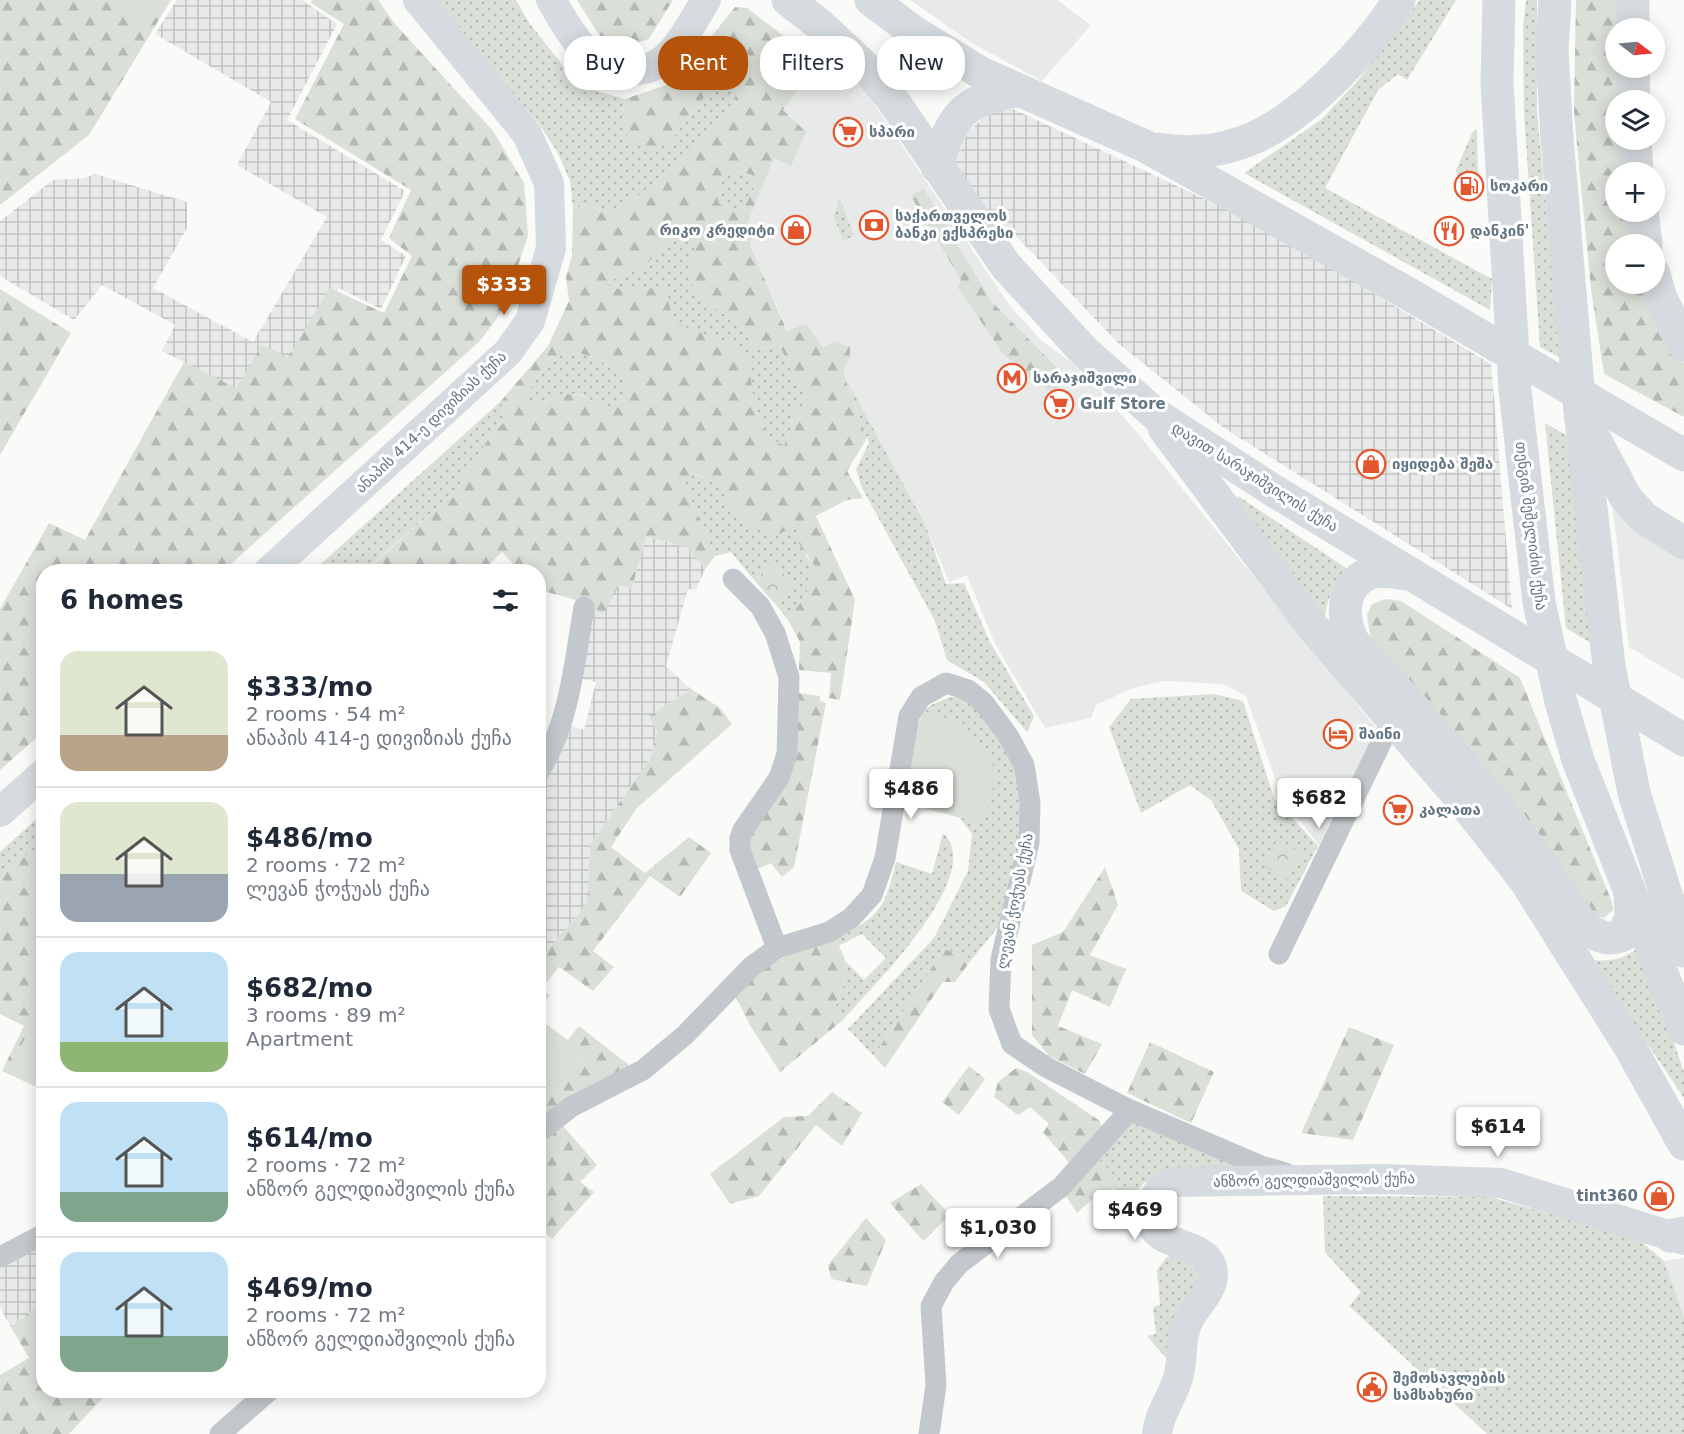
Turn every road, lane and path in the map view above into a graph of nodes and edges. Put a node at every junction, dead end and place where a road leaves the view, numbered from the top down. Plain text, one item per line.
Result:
1 (418, 0) edge
2 (551, 0) edge
3 (706, 0) edge
4 (788, 0) edge
5 (1399, 0) edge
6 (1499, 0) edge
7 (1555, 0) edge
8 (1633, 0) edge
9 (878, 2) edge
10 (1633, 18) edge
11 (1016, 91) junction
12 (1147, 147) junction
13 (937, 166) junction
14 (1659, 294) edge
15 (1684, 345) edge
16 (1580, 411) junction
17 (1155, 414) junction
18 (1684, 455) edge
19 (1684, 543) edge
20 (277, 564) edge
21 (1419, 578) junction
22 (733, 579) dead end
23 (584, 607) dead end
24 (1392, 720) junction
25 (1684, 740) edge
26 (546, 761) edge
27 (36, 780) edge
28 (0, 812) edge
29 (1630, 891) junction
30 (777, 948) junction
31 (1684, 951) edge
32 (1279, 954) dead end
33 (1684, 1029) edge
34 (1130, 1110) junction
35 (546, 1127) edge
36 (1684, 1144) edge
37 (1310, 1179) junction
38 (1680, 1236) edge
39 (36, 1238) edge
40 (0, 1257) edge
41 (261, 1398) edge
42 (220, 1434) edge
43 (929, 1434) edge
44 (1156, 1434) edge

1 - 20 main road, ანაპის 414-ე დივიზიას ქუჩა
2 - 3 main road
4 - 13 main road, დავით სარაჯიშვილის ქუჩა
5 - 12 main road
6 - 29 main road, თენგიზ შეშელიძის ქუჩა
7 - 16 main road
8 - 10 main road
9 - 11 main road
11 - 12 main road
11 - 13 main road
12 - 18 main road
13 - 17 main road, დავით სარაჯიშვილის ქუჩა
14 - 15 main road
16 - 19 main road
16 - 31 main road
17 - 21 main road, დავით სარაჯიშვილის ქუჩა
17 - 24 main road
21 - 25 main road, დავით სარაჯიშვილის ქუჩა
21 - 29 main road
22 - 30 street
23 - 26 street
24 - 32 street
24 - 36 main road
27 - 28 main road
29 - 33 main road, თენგიზ შეშელიძის ქუჩა
30 - 34 street, ლევან ჭოჭუას ქუჩა
30 - 35 street, ლევან ჭოჭუას ქუჩა
34 - 37 street, ლევან ჭოჭუას ქუჩა
34 - 43 street
37 - 38 main road, ანზორ გელდიაშვილის ქუჩა
37 - 44 main road, ანზორ გელდიაშვილის ქუჩა
39 - 40 street
41 - 42 street

